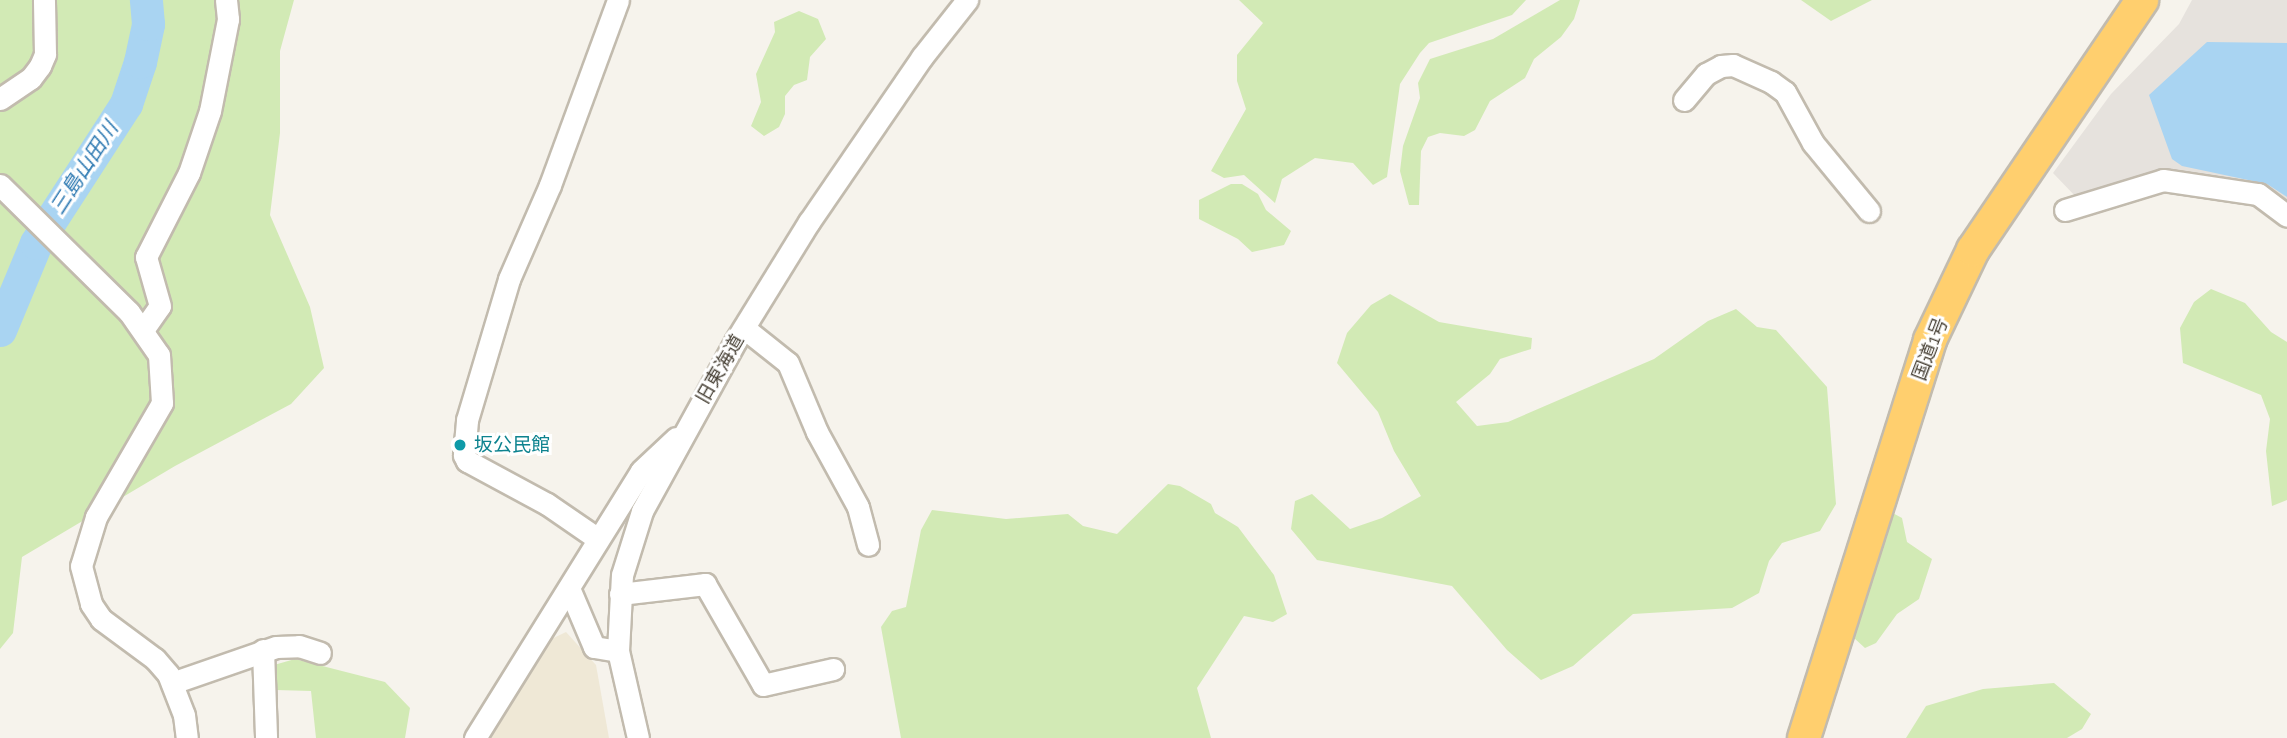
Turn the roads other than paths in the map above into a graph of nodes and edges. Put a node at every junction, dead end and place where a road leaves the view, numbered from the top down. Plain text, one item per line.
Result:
1 (44, 0) edge
2 (226, 0) edge
3 (618, 0) edge
4 (967, 0) edge
5 (2142, 0) edge
6 (0, 100) edge
7 (1684, 100) dead end
8 (0, 185) edge
9 (2065, 210) dead end
10 (1868, 211) dead end
11 (2287, 216) edge
12 (744, 328) junction
13 (144, 330) junction
14 (683, 433) junction
15 (598, 539) junction
16 (868, 545) dead end
17 (569, 588) junction
18 (620, 594) junction
19 (263, 650) junction
20 (618, 650) junction
21 (320, 653) dead end
22 (833, 669) dead end
23 (172, 683) junction
24 (187, 738) edge
25 (266, 738) edge
26 (475, 738) edge
27 (638, 738) edge
28 (1804, 738) edge

1 - 6 street
2 - 13 street
3 - 15 street
4 - 12 street, 旧東海道
5 - 28 highway, 国道1号
7 - 10 street
8 - 13 street
9 - 11 street
12 - 14 street, 旧東海道
12 - 16 street
13 - 23 street
14 - 15 street, 旧東海道
14 - 18 street
15 - 17 street, 旧東海道
17 - 20 street
17 - 26 street, 旧東海道
18 - 20 street
18 - 22 street
19 - 21 street
19 - 23 street
19 - 25 street
20 - 27 street
23 - 24 street

